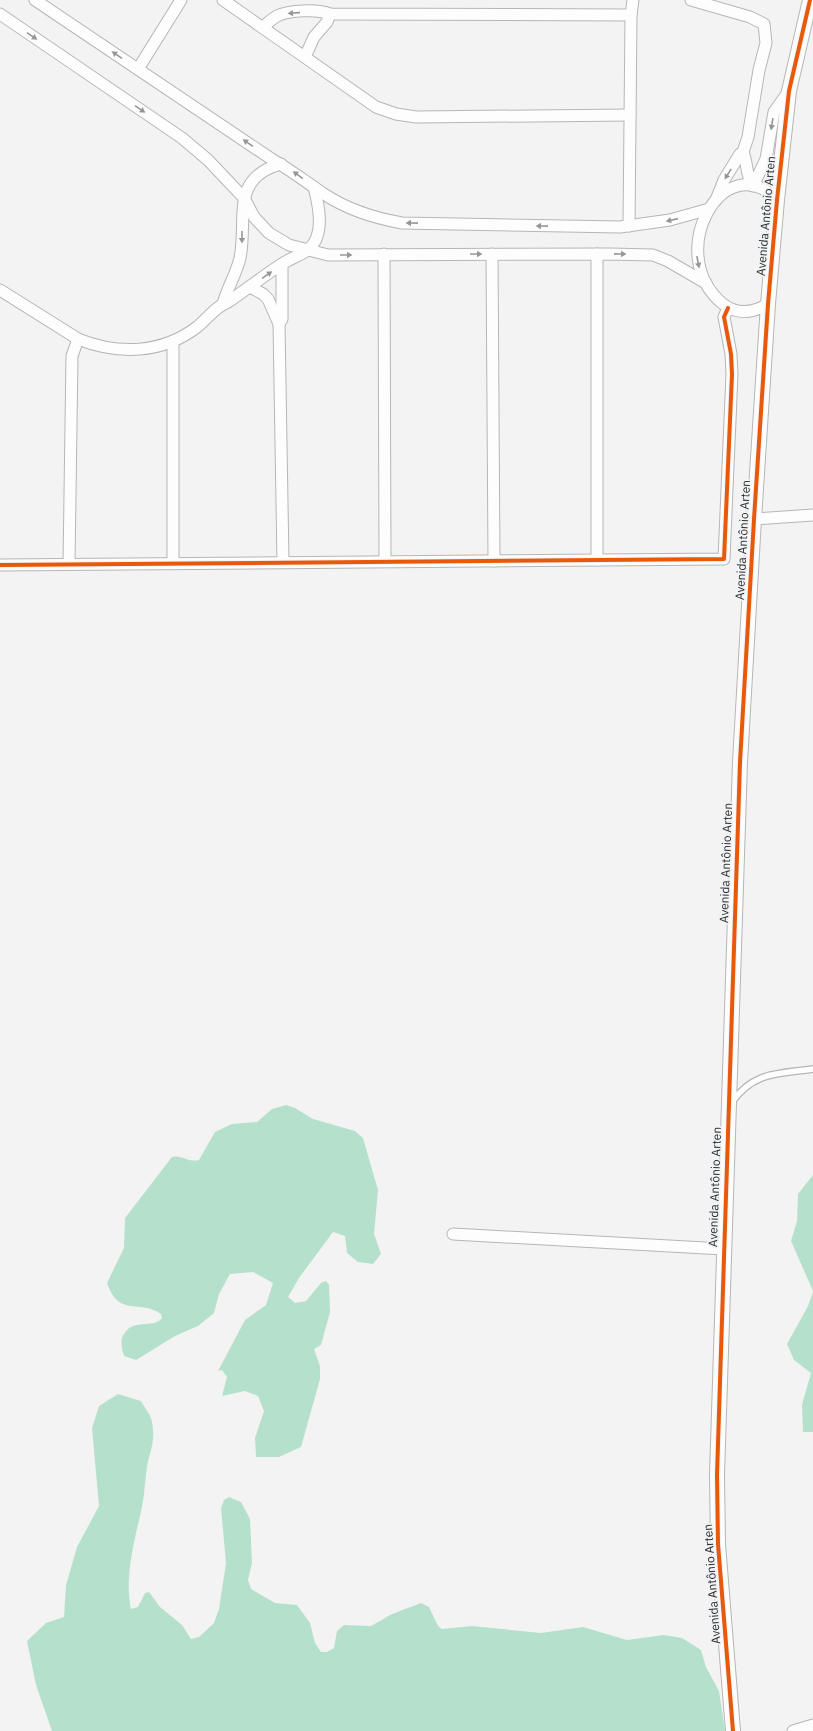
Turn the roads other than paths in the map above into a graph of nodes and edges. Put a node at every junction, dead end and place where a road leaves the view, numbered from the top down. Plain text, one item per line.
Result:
1 (35, 0) edge
2 (180, 0) edge
3 (223, 0) edge
4 (633, 0) edge
5 (691, 0) edge
6 (810, 0) edge
7 (0, 14) edge
8 (330, 14) junction
9 (631, 15) junction
10 (262, 28) junction
11 (305, 57) junction
12 (138, 69) junction
13 (789, 91) junction
14 (630, 115) junction
15 (743, 152) junction
16 (281, 164) junction
17 (753, 186) junction
18 (314, 187) junction
19 (244, 198) junction
20 (716, 200) junction
21 (777, 200) junction
22 (709, 209) junction
23 (629, 226) junction
24 (307, 250) junction
25 (384, 254) junction
26 (492, 254) junction
27 (597, 254) junction
28 (282, 264) junction
29 (706, 283) junction
30 (250, 287) junction
31 (0, 290) edge
32 (223, 304) junction
33 (768, 304) junction
34 (728, 308) junction
35 (279, 324) junction
36 (78, 339) junction
37 (173, 341) junction
38 (813, 515) edge
39 (754, 519) junction
40 (597, 560) junction
41 (385, 561) junction
42 (494, 561) junction
43 (283, 562) junction
44 (172, 563) junction
45 (0, 564) edge
46 (69, 564) junction
47 (813, 1069) edge
48 (728, 1109) junction
49 (453, 1234) dead end
50 (723, 1249) junction
51 (813, 1725) edge
52 (733, 1731) edge
53 (793, 1731) edge

12 -> 1 street
2 - 12 street
3 - 10 street
4 - 9 street
5 - 15 street
6 - 13 street, Avenida Antônio Arten
7 -> 19 street
8 - 9 street
8 -> 10 street
8 - 11 street
9 - 14 street
10 - 11 street
11 - 14 street
16 -> 12 street
13 -> 17 street
13 - 21 street, Avenida Antônio Arten
14 - 23 street
15 - 17 street
15 -> 20 street
18 -> 16 street
16 - 19 street
17 - 20 street
17 - 21 street
23 -> 18 street
18 - 24 street
19 - 24 street
19 -> 32 street
20 - 22 street
21 - 33 street, Avenida Antônio Arten
22 -> 23 street
22 -> 29 street
24 -> 25 street
24 - 28 street
25 -> 26 street
25 - 41 street
26 - 27 street
26 - 42 street
27 -> 29 street
27 - 40 street
30 -> 28 street
28 - 35 street
29 - 34 street
30 - 32 street
30 - 35 street
31 - 36 street
32 - 37 street
33 - 34 street
33 - 39 street, Avenida Antônio Arten
34 - 40 street
35 - 43 street
36 - 37 street
36 - 46 street
37 - 44 street
38 - 39 street
39 - 48 street, Avenida Antônio Arten
40 - 42 street
41 - 42 street
41 - 43 street
43 - 44 street
44 - 46 street
45 - 46 street
47 - 48 lane
48 - 50 street, Avenida Antônio Arten
49 - 50 street
50 - 52 street, Avenida Antônio Arten
51 - 53 street

